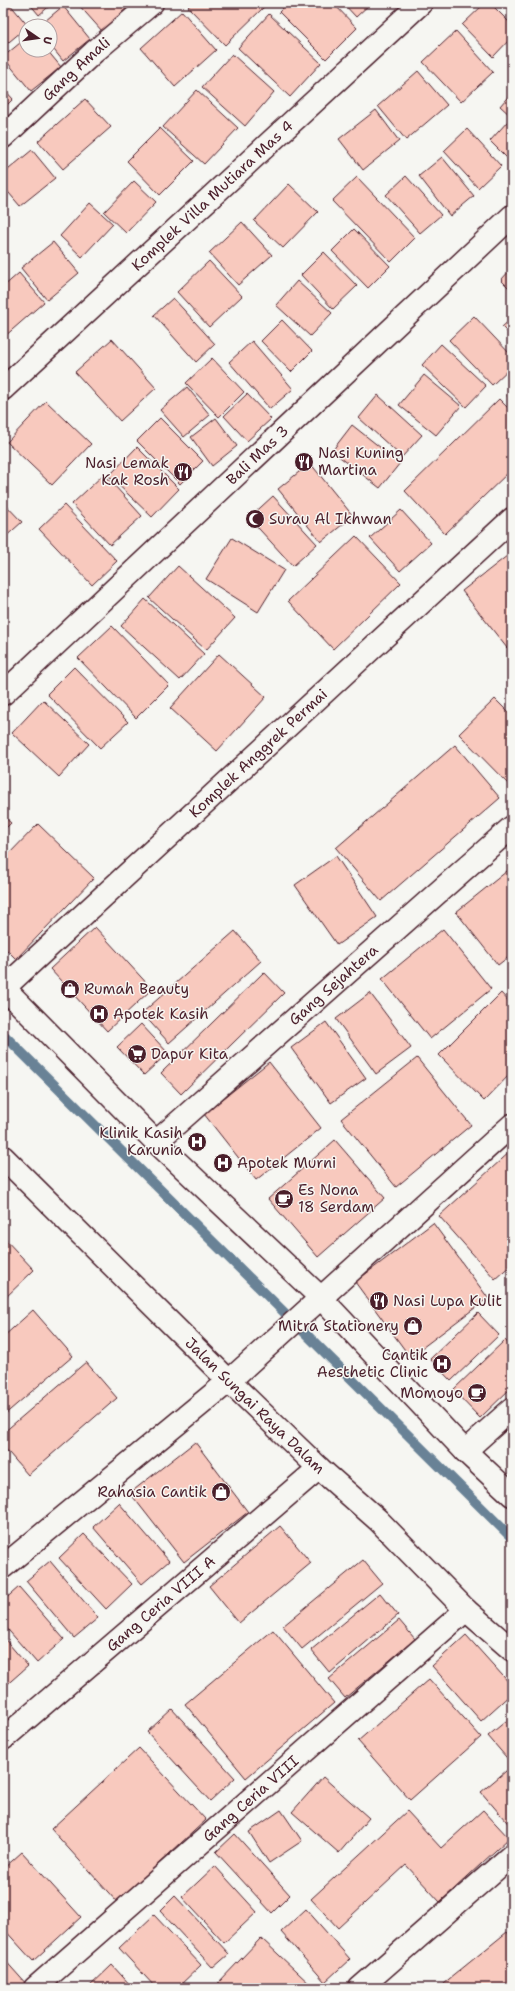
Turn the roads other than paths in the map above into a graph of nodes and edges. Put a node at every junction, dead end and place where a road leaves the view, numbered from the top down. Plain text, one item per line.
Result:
1 (152, 3) edge
2 (421, 3) edge
3 (3, 137) edge
4 (512, 216) edge
5 (3, 389) edge
6 (512, 519) edge
7 (3, 694) edge
8 (512, 827) edge
9 (3, 988) edge
10 (512, 1125) edge
11 (156, 1142) junction
12 (3, 1157) edge
13 (320, 1297) junction
14 (229, 1381) junction
15 (512, 1409) edge
16 (465, 1451) junction
17 (319, 1468) junction
18 (512, 1495) edge
19 (3, 1567) edge
20 (466, 1610) junction
21 (512, 1650) edge
22 (3, 1739) edge
23 (512, 1856) edge
24 (35, 1988) edge
25 (360, 1988) edge

1 - 3 street, Gang Amali
2 - 5 street, Komplek Villa Mutiara Mas 4
4 - 7 street, Bali Mas 3
6 - 9 street, Komplek Anggrek Permai
8 - 11 street, Gang Sejahtera
9 - 11 street
10 - 13 street
11 - 13 street
12 - 14 street, Jalan Sungai Raya Dalam
13 - 14 street
13 - 16 street
14 - 17 street, Jalan Sungai Raya Dalam
14 - 19 street
15 - 16 street
16 - 18 street
17 - 20 street, Jalan Sungai Raya Dalam
17 - 22 street, Gang Ceria VIII A
20 - 21 street, Jalan Sungai Raya Dalam
20 - 24 street, Gang Ceria VIII
23 - 25 street

